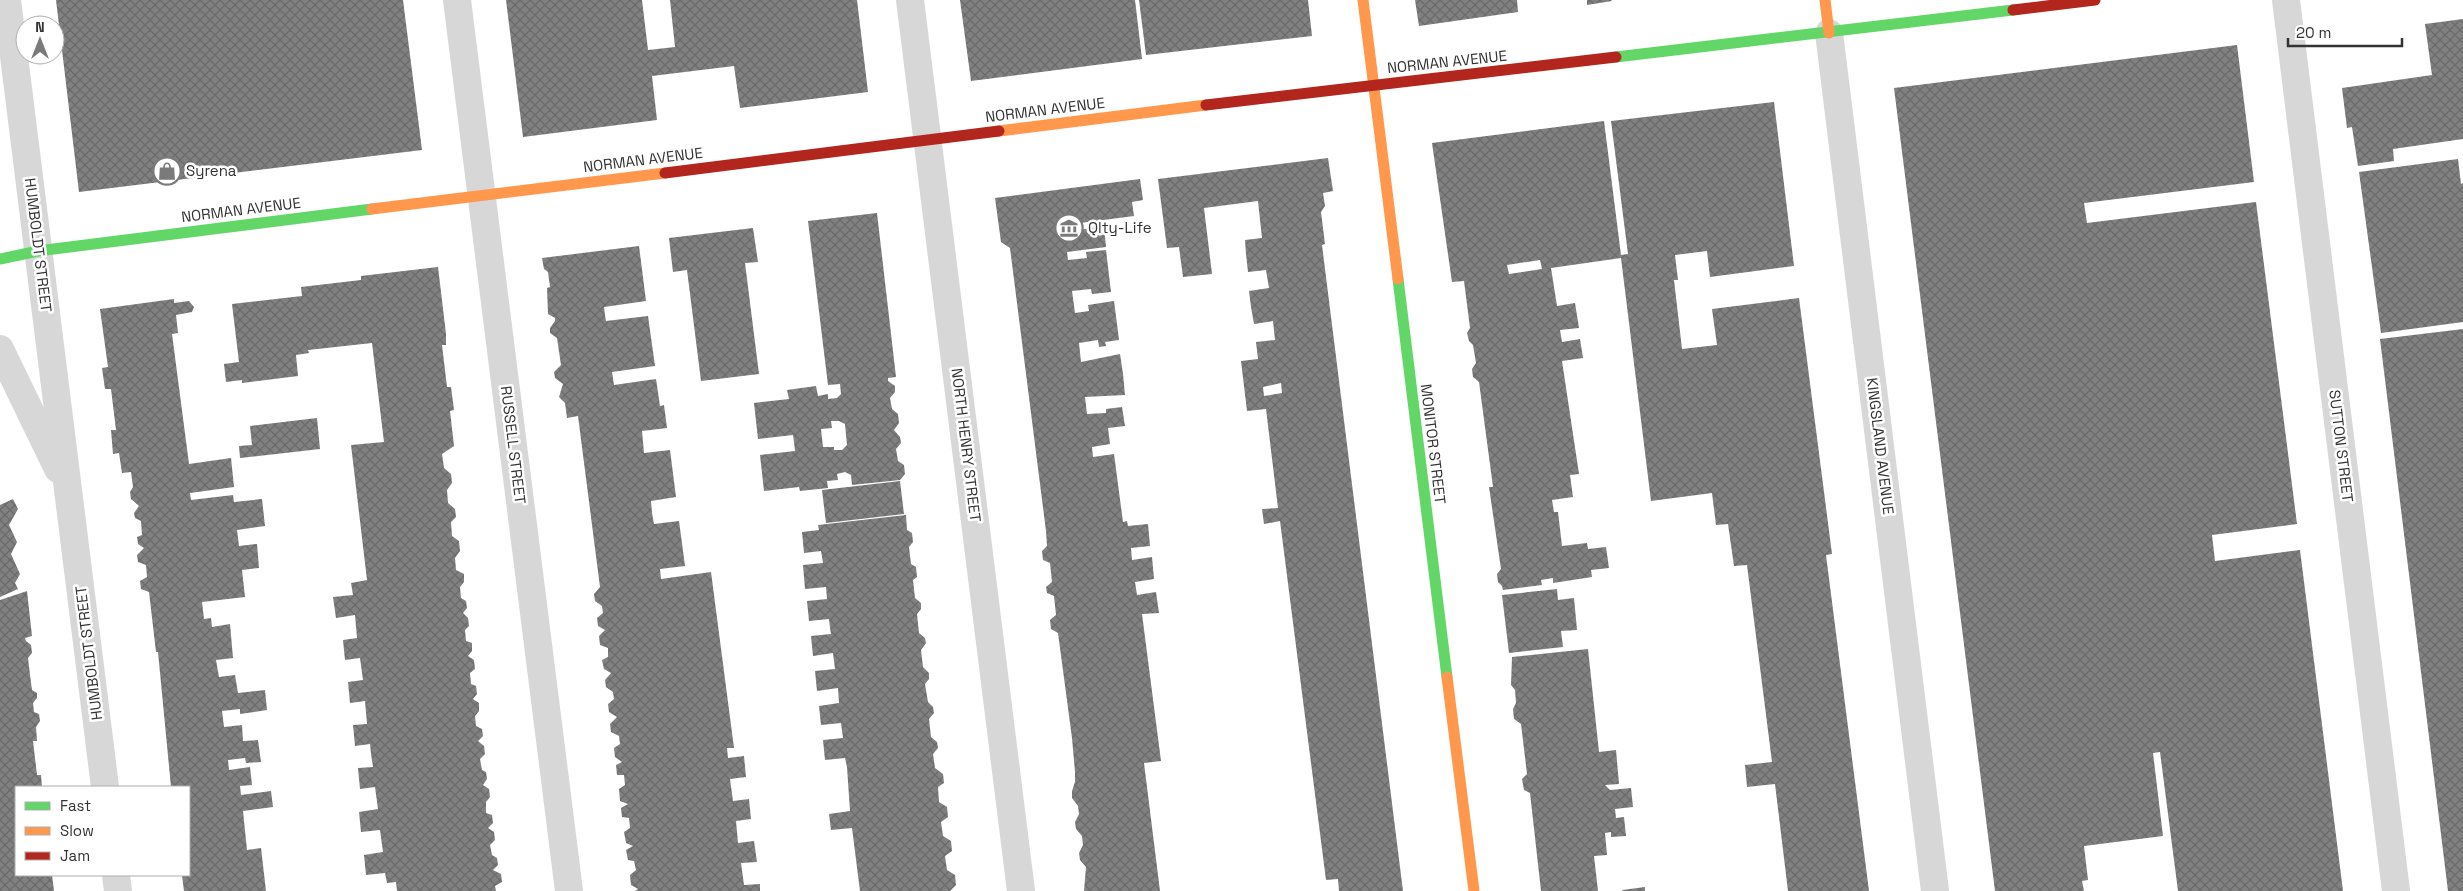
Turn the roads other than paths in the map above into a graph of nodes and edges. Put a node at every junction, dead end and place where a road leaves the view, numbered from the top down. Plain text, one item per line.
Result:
1 (7, 0) edge
2 (457, 0) edge
3 (910, 0) edge
4 (1363, 0) edge
5 (1825, 0) edge
6 (2095, 0) edge
7 (2286, 0) edge
8 (1829, 34) junction
9 (1374, 85) junction
10 (928, 139) junction
11 (482, 195) junction
12 (38, 251) junction
13 (0, 260) edge
14 (0, 349) edge
15 (68, 489) junction
16 (105, 786) edge
17 (116, 876) edge
18 (118, 891) edge
19 (569, 891) edge
20 (1022, 891) edge
21 (1474, 891) edge
22 (1935, 891) edge
23 (2396, 891) edge

1 - 12 street, HUMBOLDT STREET
2 - 11 street, RUSSELL STREET
3 - 10 street, NORTH HENRY STREET
4 - 9 street, MONITOR STREET
5 - 8 street, KINGSLAND AVENUE
6 - 8 street, NORMAN AVENUE
7 - 23 street, SUTTON STREET
8 - 9 street, NORMAN AVENUE
8 - 22 street, KINGSLAND AVENUE
9 - 10 street, NORMAN AVENUE
9 - 21 street, MONITOR STREET
10 - 11 street, NORMAN AVENUE
10 - 20 street, NORTH HENRY STREET
11 - 12 street, NORMAN AVENUE
11 - 19 street, RUSSELL STREET
12 - 13 street, NORMAN AVENUE
12 - 15 street, HUMBOLDT STREET
14 - 15 street, HUMBOLDT STREET
15 - 16 street, HUMBOLDT STREET
17 - 18 street

